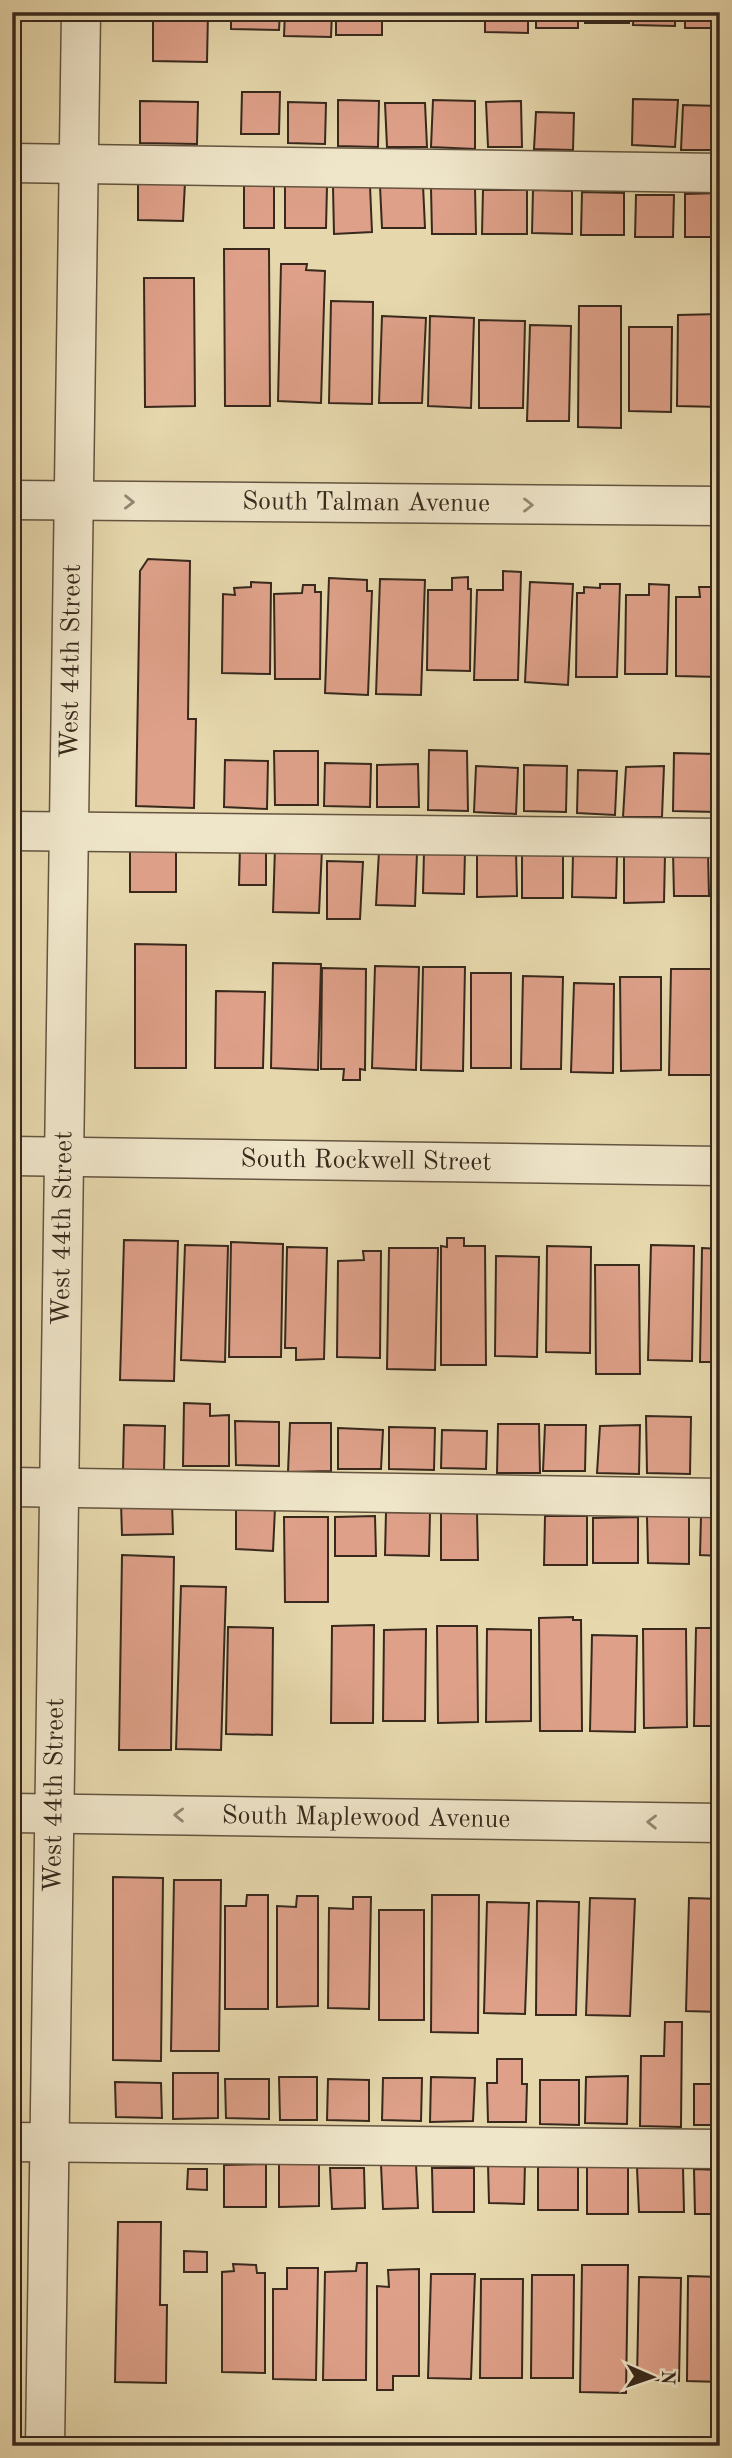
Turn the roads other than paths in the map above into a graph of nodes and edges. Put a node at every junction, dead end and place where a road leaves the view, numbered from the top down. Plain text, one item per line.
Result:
1 (81, 12) edge
2 (12, 163) edge
3 (79, 164) junction
4 (720, 173) edge
5 (12, 500) edge
6 (74, 501) junction
7 (720, 506) edge
8 (12, 831) edge
9 (69, 832) junction
10 (720, 838) edge
11 (12, 1156) edge
12 (64, 1157) junction
13 (720, 1166) edge
14 (12, 1487) edge
15 (59, 1488) junction
16 (720, 1498) edge
17 (12, 1813) edge
18 (55, 1813) junction
19 (720, 1823) edge
20 (12, 2142) edge
21 (50, 2142) junction
22 (720, 2149) edge
23 (45, 2446) edge

1 - 3 street, West 44th Street
2 - 3 street
3 - 4 street
3 - 6 street, West 44th Street
5 - 6 street, South Talman Avenue
6 -> 7 street, South Talman Avenue
6 - 9 street, West 44th Street
8 - 9 street
9 - 10 street
9 - 12 street, West 44th Street
11 - 12 street, South Rockwell Street
12 - 13 street, South Rockwell Street
12 - 15 street, West 44th Street
14 - 15 street
15 - 16 street
15 - 18 street, West 44th Street
17 - 18 street, South Maplewood Avenue
19 -> 18 street, South Maplewood Avenue
18 - 21 street, West 44th Street
20 - 21 street
21 - 22 street
21 - 23 street, West 44th Street

